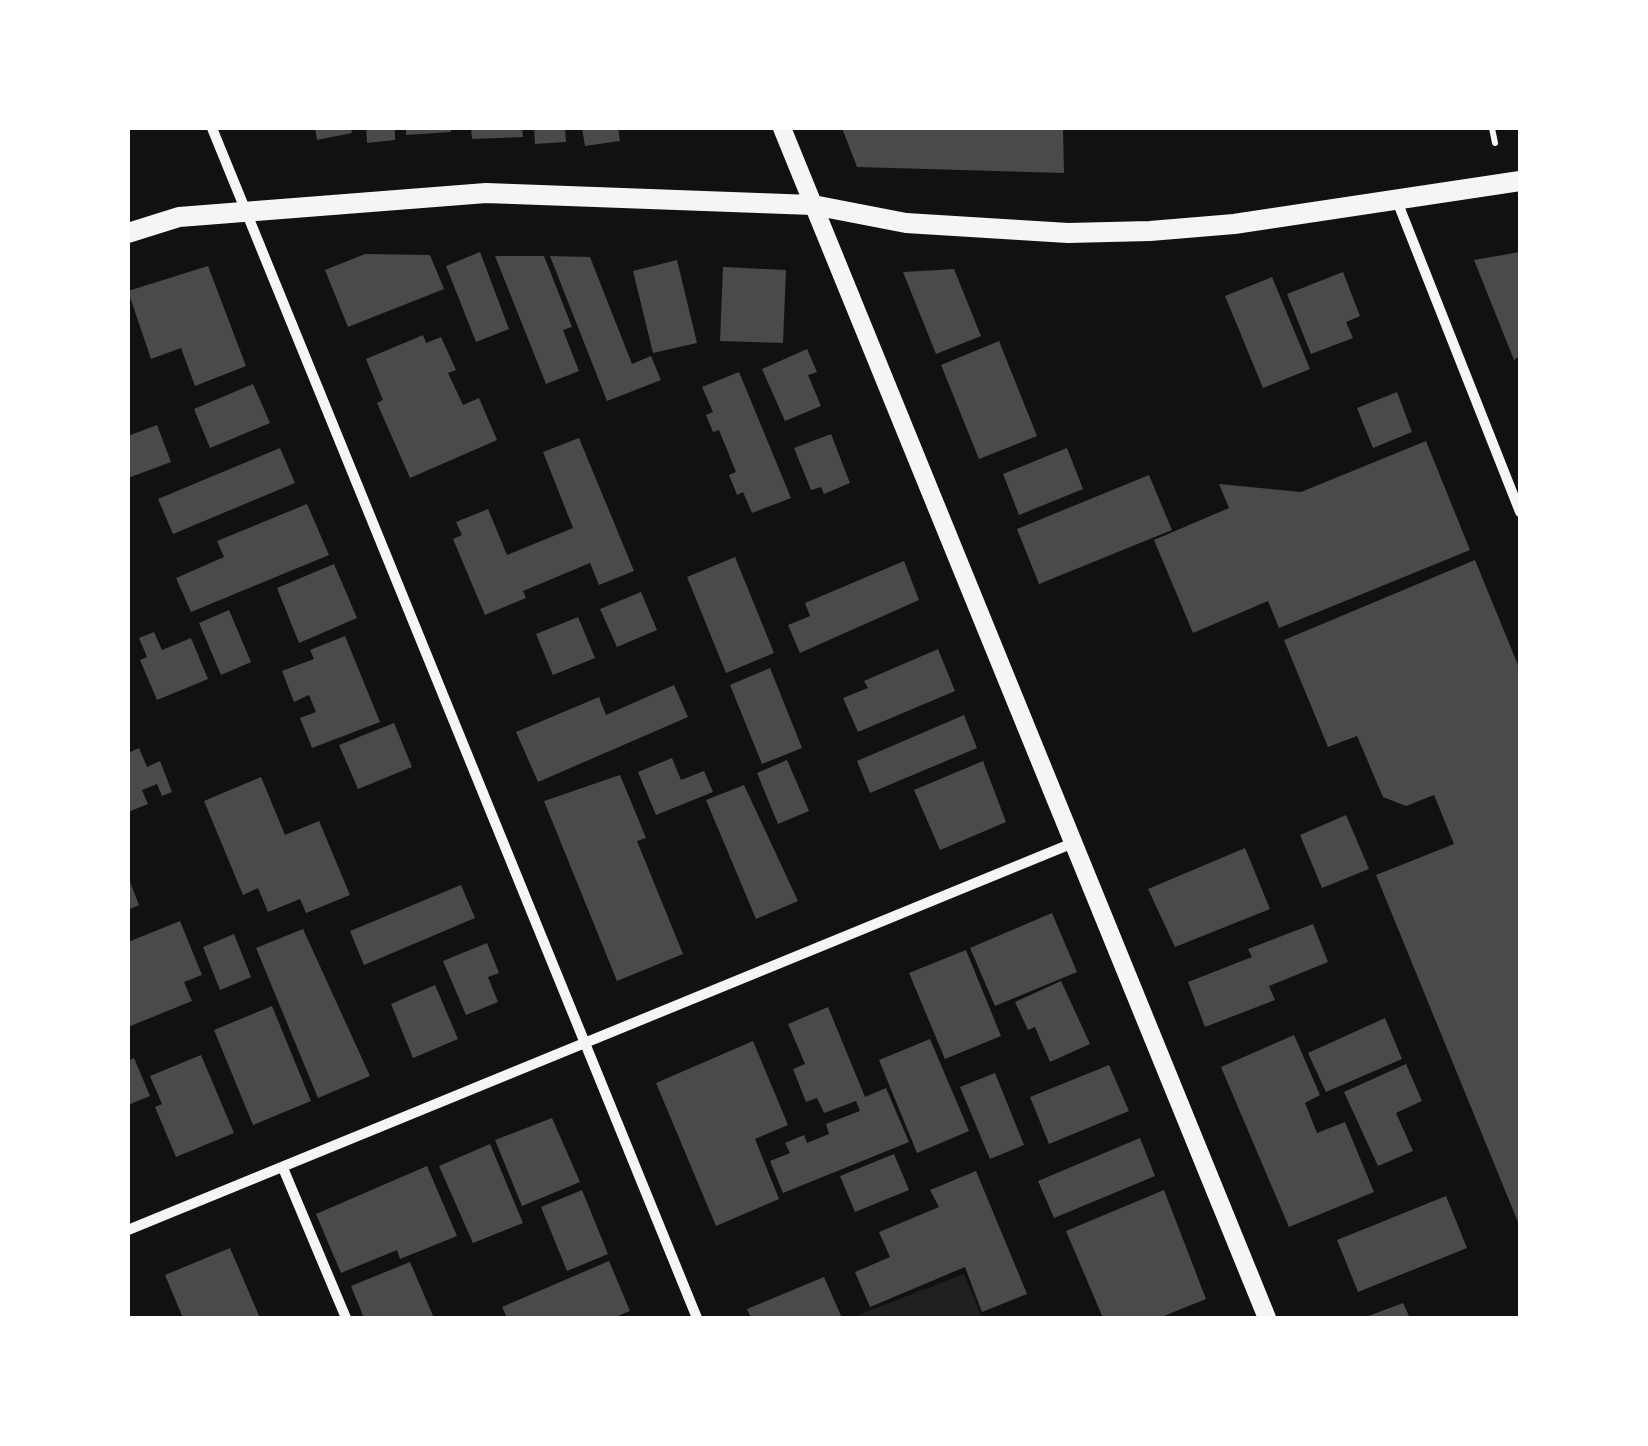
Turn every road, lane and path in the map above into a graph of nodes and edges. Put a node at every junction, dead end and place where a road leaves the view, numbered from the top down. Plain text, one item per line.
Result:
1 (212, 128) edge
2 (782, 128) edge
3 (1492, 128) edge
4 (1495, 142) dead end
5 (1520, 182) edge
6 (1397, 201) junction
7 (813, 205) junction
8 (248, 212) junction
9 (128, 233) edge
10 (1520, 512) edge
11 (1074, 843) junction
12 (582, 1043) junction
13 (283, 1168) junction
14 (128, 1230) edge
15 (346, 1318) edge
16 (697, 1318) edge
17 (1267, 1318) edge

1 - 8 street
2 - 7 street
3 - 4 path
5 - 6 main road
6 - 7 main road
6 - 10 street
7 - 8 main road
7 - 11 street
8 - 9 main road
8 - 12 street
11 - 12 street
11 - 17 street
12 - 13 street
12 - 16 street
13 - 14 street
13 - 15 street

